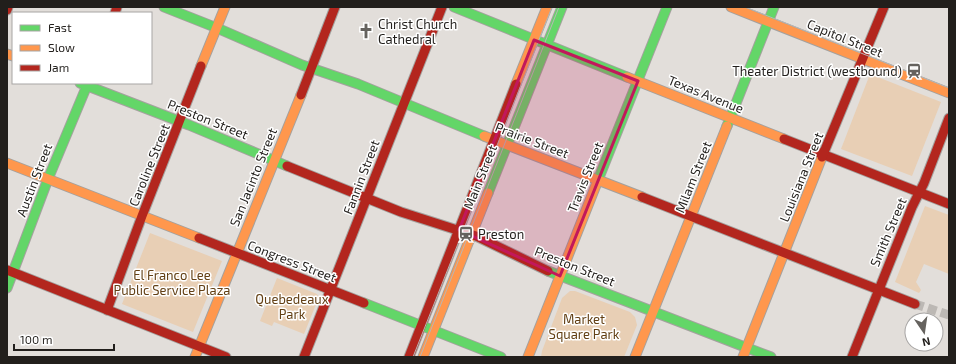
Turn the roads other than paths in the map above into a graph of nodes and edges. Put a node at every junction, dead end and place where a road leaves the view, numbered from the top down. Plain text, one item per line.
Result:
1 (164, 7) edge
2 (226, 7) edge
3 (335, 7) edge
4 (442, 7) edge
5 (454, 7) edge
6 (547, 7) edge
7 (562, 7) edge
8 (667, 7) edge
9 (731, 7) edge
10 (774, 7) edge
11 (884, 7) edge
12 (769, 22) junction
13 (217, 28) junction
14 (534, 40) junction
15 (547, 45) junction
16 (862, 59) junction
17 (312, 68) junction
18 (638, 81) junction
19 (85, 84) edge
20 (949, 93) edge
21 (404, 103) junction
22 (730, 118) junction
23 (949, 118) edge
24 (180, 122) junction
25 (495, 140) junction
26 (507, 145) junction
27 (823, 155) junction
28 (274, 161) junction
29 (7, 163) edge
30 (48, 179) junction
31 (598, 180) junction
32 (919, 192) junction
33 (367, 199) junction
34 (949, 204) edge
35 (142, 216) junction
36 (691, 217) junction
37 (459, 230) junction
38 (472, 234) junction
39 (785, 252) junction
40 (236, 253) junction
41 (10, 272) edge
42 (560, 276) junction
43 (7, 288) edge
44 (331, 290) junction
45 (878, 290) junction
46 (915, 304) tunnel mouth
47 (107, 310) junction
48 (653, 312) junction
49 (421, 326) junction
50 (434, 330) junction
51 (200, 347) junction
52 (747, 348) junction
53 (196, 357) edge
54 (226, 357) edge
55 (304, 357) edge
56 (408, 357) edge
57 (423, 357) edge
58 (501, 357) edge
59 (528, 357) edge
60 (635, 357) edge
61 (743, 357) edge
62 (771, 357) edge
63 (852, 357) edge

1 - 13 main road, Prairie Street
2 - 13 main road, Caroline Street
3 - 17 main road, San Jacinto Street
4 - 21 main road, Fannin Street
5 - 14 main road, Texas Avenue
6 - 14 main road, Main Street
7 - 15 main road, Main Street
8 - 18 main road, Travis Street
9 - 12 main road, Capitol Street
10 - 12 main road, Milam Street
11 - 16 main road, Louisiana Street
12 - 16 main road, Capitol Street
12 - 22 main road, Milam Street
13 - 17 main road, Prairie Street
13 - 24 main road, Caroline Street
14 - 15 main road, Texas Avenue
14 - 25 main road, Main Street
15 - 18 main road, Texas Avenue
15 - 26 main road, Main Street
16 - 20 main road, Capitol Street
16 - 27 main road, Louisiana Street
17 - 21 main road, Prairie Street
17 - 28 main road, San Jacinto Street
18 - 22 main road, Texas Avenue
18 - 31 main road, Travis Street
19 - 24 main road, Preston Street
19 - 30 main road, Austin Street
21 - 25 main road, Prairie Street
21 - 33 main road, Fannin Street
22 - 27 main road, Texas Avenue
22 - 36 main road, Milam Street
23 - 32 main road, Smith Street
24 - 28 main road, Preston Street
24 - 35 main road, Caroline Street
25 - 26 main road, Prairie Street
25 - 37 main road, Main Street
26 - 31 main road, Prairie Street
26 - 38 main road, Main Street
27 - 32 main road, Texas Avenue
27 - 39 main road, Louisiana Street
28 - 33 main road, Preston Street
28 - 40 main road, San Jacinto Street
29 - 30 main road, Congress Street
30 - 35 main road, Congress Street
30 - 41 main road, Austin Street
31 - 36 main road, Prairie Street
31 - 42 main road, Travis Street
32 - 34 main road, Texas Avenue
32 - 45 main road, Smith Street
33 - 37 main road, Preston Street
33 - 44 main road, Fannin Street
35 - 40 main road, Congress Street
35 - 47 main road, Caroline Street
36 - 39 main road, Prairie Street
36 - 48 main road, Milam Street
37 - 38 main road, Preston Street
37 - 49 main road, Main Street
38 - 42 main road, Preston Street
38 - 50 main road, Main Street
39 - 45 main road, Prairie Street
39 - 52 main road, Louisiana Street
40 - 44 main road, Congress Street
40 - 51 main road, San Jacinto Street
41 - 43 main road, Austin Street
41 - 47 main road
42 - 48 main road, Preston Street
42 - 59 main road, Travis Street
44 - 49 main road, Congress Street
44 - 55 main road, Fannin Street
45 - 46 main road, Prairie Street
45 - 63 main road, Smith Street
47 - 51 main road
48 - 52 main road, Preston Street
48 - 60 main road, Milam Street
49 - 50 main road, Congress Street
49 - 56 main road, Main Street
50 - 57 main road, Main Street
50 - 58 main road, Congress Street
51 - 53 main road, San Jacinto Street
51 - 54 main road
52 - 61 main road, Louisiana Street
52 - 62 main road, Preston Street

